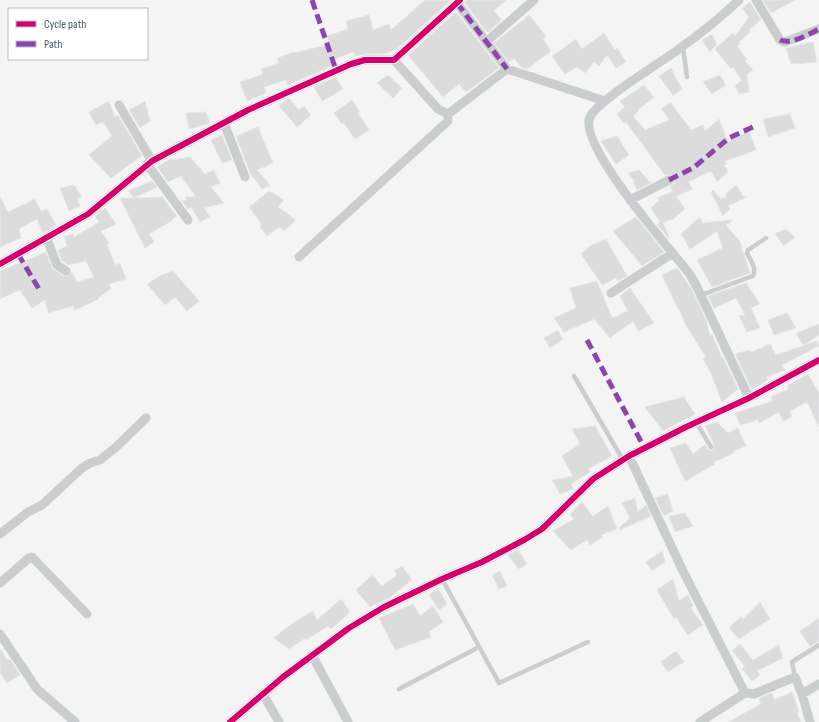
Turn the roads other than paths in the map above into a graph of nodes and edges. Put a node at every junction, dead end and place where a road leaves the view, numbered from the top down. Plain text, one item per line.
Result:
1 (534, 0) edge
2 (739, 0) edge
3 (756, 0) edge
4 (458, 2) edge
5 (819, 29) edge
6 (486, 42) junction
7 (683, 47) junction
8 (394, 60) junction
9 (507, 69) junction
10 (687, 77) dead end
11 (605, 101) junction
12 (119, 105) dead end
13 (448, 114) junction
14 (224, 123) junction
15 (150, 163) junction
16 (245, 177) dead end
17 (669, 180) dead end
18 (630, 200) junction
19 (188, 220) dead end
20 (766, 238) dead end
21 (47, 239) junction
22 (673, 253) junction
23 (298, 257) dead end
24 (0, 264) edge
25 (66, 271) dead end
26 (611, 293) dead end
27 (701, 295) junction
28 (819, 360) edge
29 (574, 376) dead end
30 (749, 398) junction
31 (146, 418) dead end
32 (696, 422) junction
33 (711, 447) dead end
34 (626, 458) junction
35 (0, 534) edge
36 (442, 579) junction
37 (0, 583) edge
38 (88, 614) dead end
39 (0, 634) edge
40 (588, 642) dead end
41 (819, 645) edge
42 (479, 647) junction
43 (312, 655) junction
44 (795, 677) junction
45 (819, 684) edge
46 (399, 690) dead end
47 (745, 693) junction
48 (263, 694) junction
49 (802, 694) junction
50 (75, 722) edge
51 (230, 722) edge
52 (279, 722) edge
53 (348, 722) edge
54 (700, 722) edge
55 (810, 722) edge

1 - 6 street
2 - 7 street
3 - 5 street
4 - 6 street
4 - 8 street
6 - 9 street
7 - 10 lane
7 - 11 street
8 - 13 street
8 - 14 street
9 - 11 street
9 - 13 street
11 - 18 street
12 - 15 street
13 - 23 street
14 - 15 street
14 - 16 street
15 - 19 street
15 - 21 street
17 - 18 street
18 - 22 street
20 - 27 lane
21 - 24 street
21 - 25 street
22 - 26 street
22 - 27 street
27 - 30 street
28 - 30 street
29 - 34 lane
30 - 32 street
31 - 35 street
32 - 33 lane
32 - 34 street
34 - 36 street
34 - 47 street
36 - 42 lane
36 - 43 street
37 - 38 street
39 - 50 street
40 - 42 lane
41 - 44 lane
42 - 46 lane
43 - 48 street
43 - 53 street
44 - 47 street
44 - 49 street
45 - 49 street
47 - 54 street
48 - 51 street
48 - 52 street
49 - 55 street

